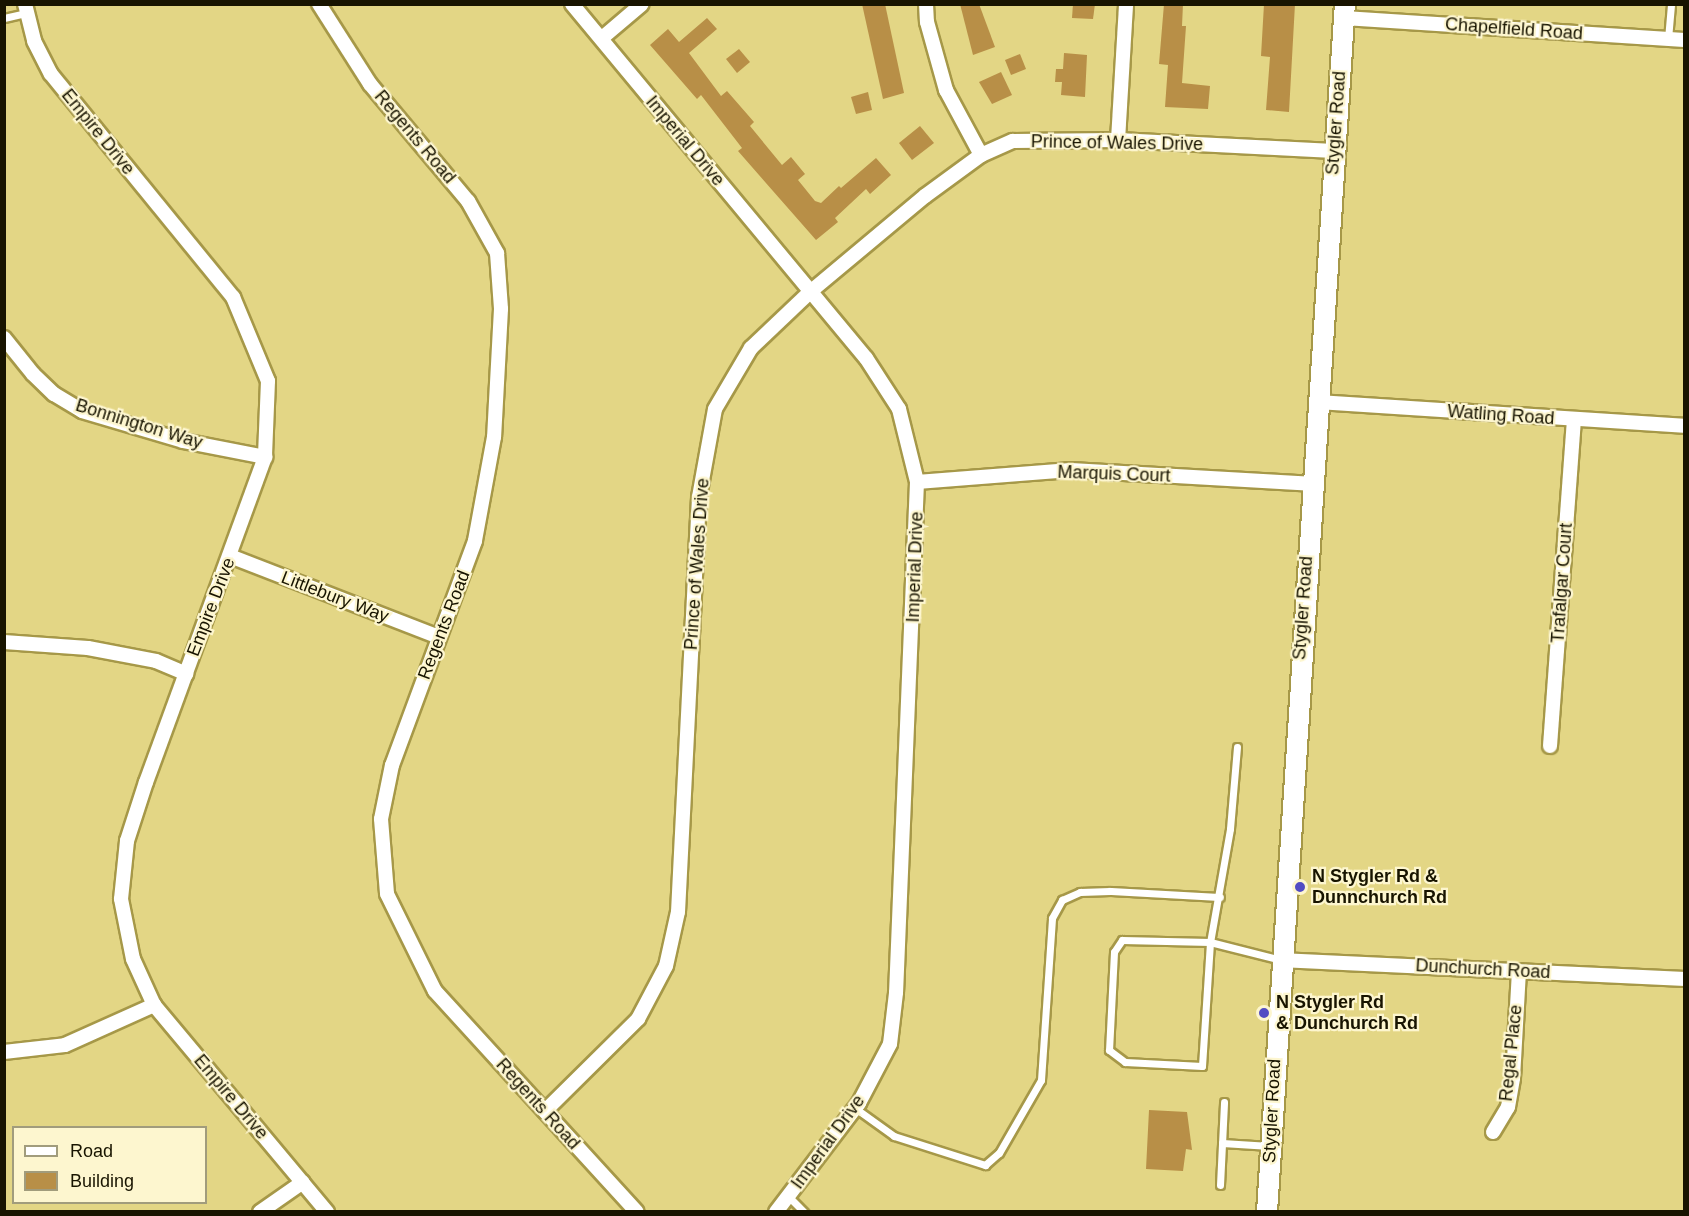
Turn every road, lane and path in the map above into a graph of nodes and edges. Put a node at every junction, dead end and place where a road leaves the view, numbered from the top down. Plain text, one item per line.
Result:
1 (319, 4) edge
2 (572, 4) edge
3 (642, 4) edge
4 (926, 4) edge
5 (1126, 4) edge
6 (1671, 4) edge
7 (25, 9) edge
8 (1345, 11) edge
9 (4, 18) edge
10 (602, 38) junction
11 (1668, 39) junction
12 (1684, 39) edge
13 (1118, 140) junction
14 (1334, 151) junction
15 (981, 155) junction
16 (810, 292) junction
17 (4, 338) edge
18 (1317, 402) junction
19 (1574, 420) junction
20 (1684, 426) edge
21 (265, 457) junction
22 (917, 482) junction
23 (1311, 484) junction
24 (231, 556) junction
25 (439, 637) junction
26 (4, 642) edge
27 (186, 674) junction
28 (1550, 746) dead end
29 (1237, 747) dead end
30 (1220, 897) junction
31 (1210, 942) junction
32 (1281, 960) junction
33 (1519, 971) junction
34 (1684, 979) edge
35 (154, 1005) junction
36 (4, 1053) edge
37 (1224, 1102) dead end
38 (855, 1108) junction
39 (545, 1111) junction
40 (1493, 1132) dead end
41 (1222, 1143) junction
42 (1270, 1146) junction
43 (303, 1182) junction
44 (1220, 1185) dead end
45 (788, 1196) junction
46 (260, 1212) edge
47 (327, 1212) edge
48 (637, 1212) edge
49 (776, 1212) edge
50 (804, 1212) edge
51 (1267, 1212) edge

1 - 25 street, Regents Road
2 - 10 street, Imperial Drive
3 - 10 street
4 - 15 street
5 - 13 street
6 - 11 lane
7 - 9 lane
7 - 21 street, Empire Drive
8 - 11 street, Chapelfield Road
8 - 14 main road, Stygler Road
10 - 16 street, Imperial Drive
11 - 12 street, Chapelfield Road
13 - 14 street, Prince of Wales Drive
13 - 15 street, Prince of Wales Drive
14 - 18 main road, Stygler Road
15 - 16 street, Prince of Wales Drive
16 - 22 street, Imperial Drive
16 - 39 street, Prince of Wales Drive
17 - 21 street, Bonnington Way
18 - 19 street, Watling Road
18 - 23 main road, Stygler Road
19 - 20 street, Watling Road
19 - 28 street, Trafalgar Court
21 - 24 street, Empire Drive
22 - 23 street, Marquis Court
22 - 38 street, Imperial Drive
23 - 32 main road, Stygler Road
24 - 25 street, Littlebury Way
24 - 27 street, Empire Drive
25 - 39 street, Regents Road
26 - 27 street
27 - 35 street, Empire Drive
29 - 30 lane
30 - 31 lane
30 - 38 lane
31 - 31 lane
31 - 32 lane
32 - 33 street, Dunchurch Road
32 - 42 main road, Stygler Road
33 - 34 street, Dunchurch Road
33 - 40 street, Regal Place
35 - 36 street
35 - 43 street, Empire Drive
37 - 41 lane
38 - 45 street, Imperial Drive
39 - 48 street, Regents Road
41 - 42 lane
41 - 44 lane
42 - 51 main road, Stygler Road
43 - 46 street
43 - 47 street, Empire Drive
45 - 49 street, Imperial Drive
45 - 50 lane

